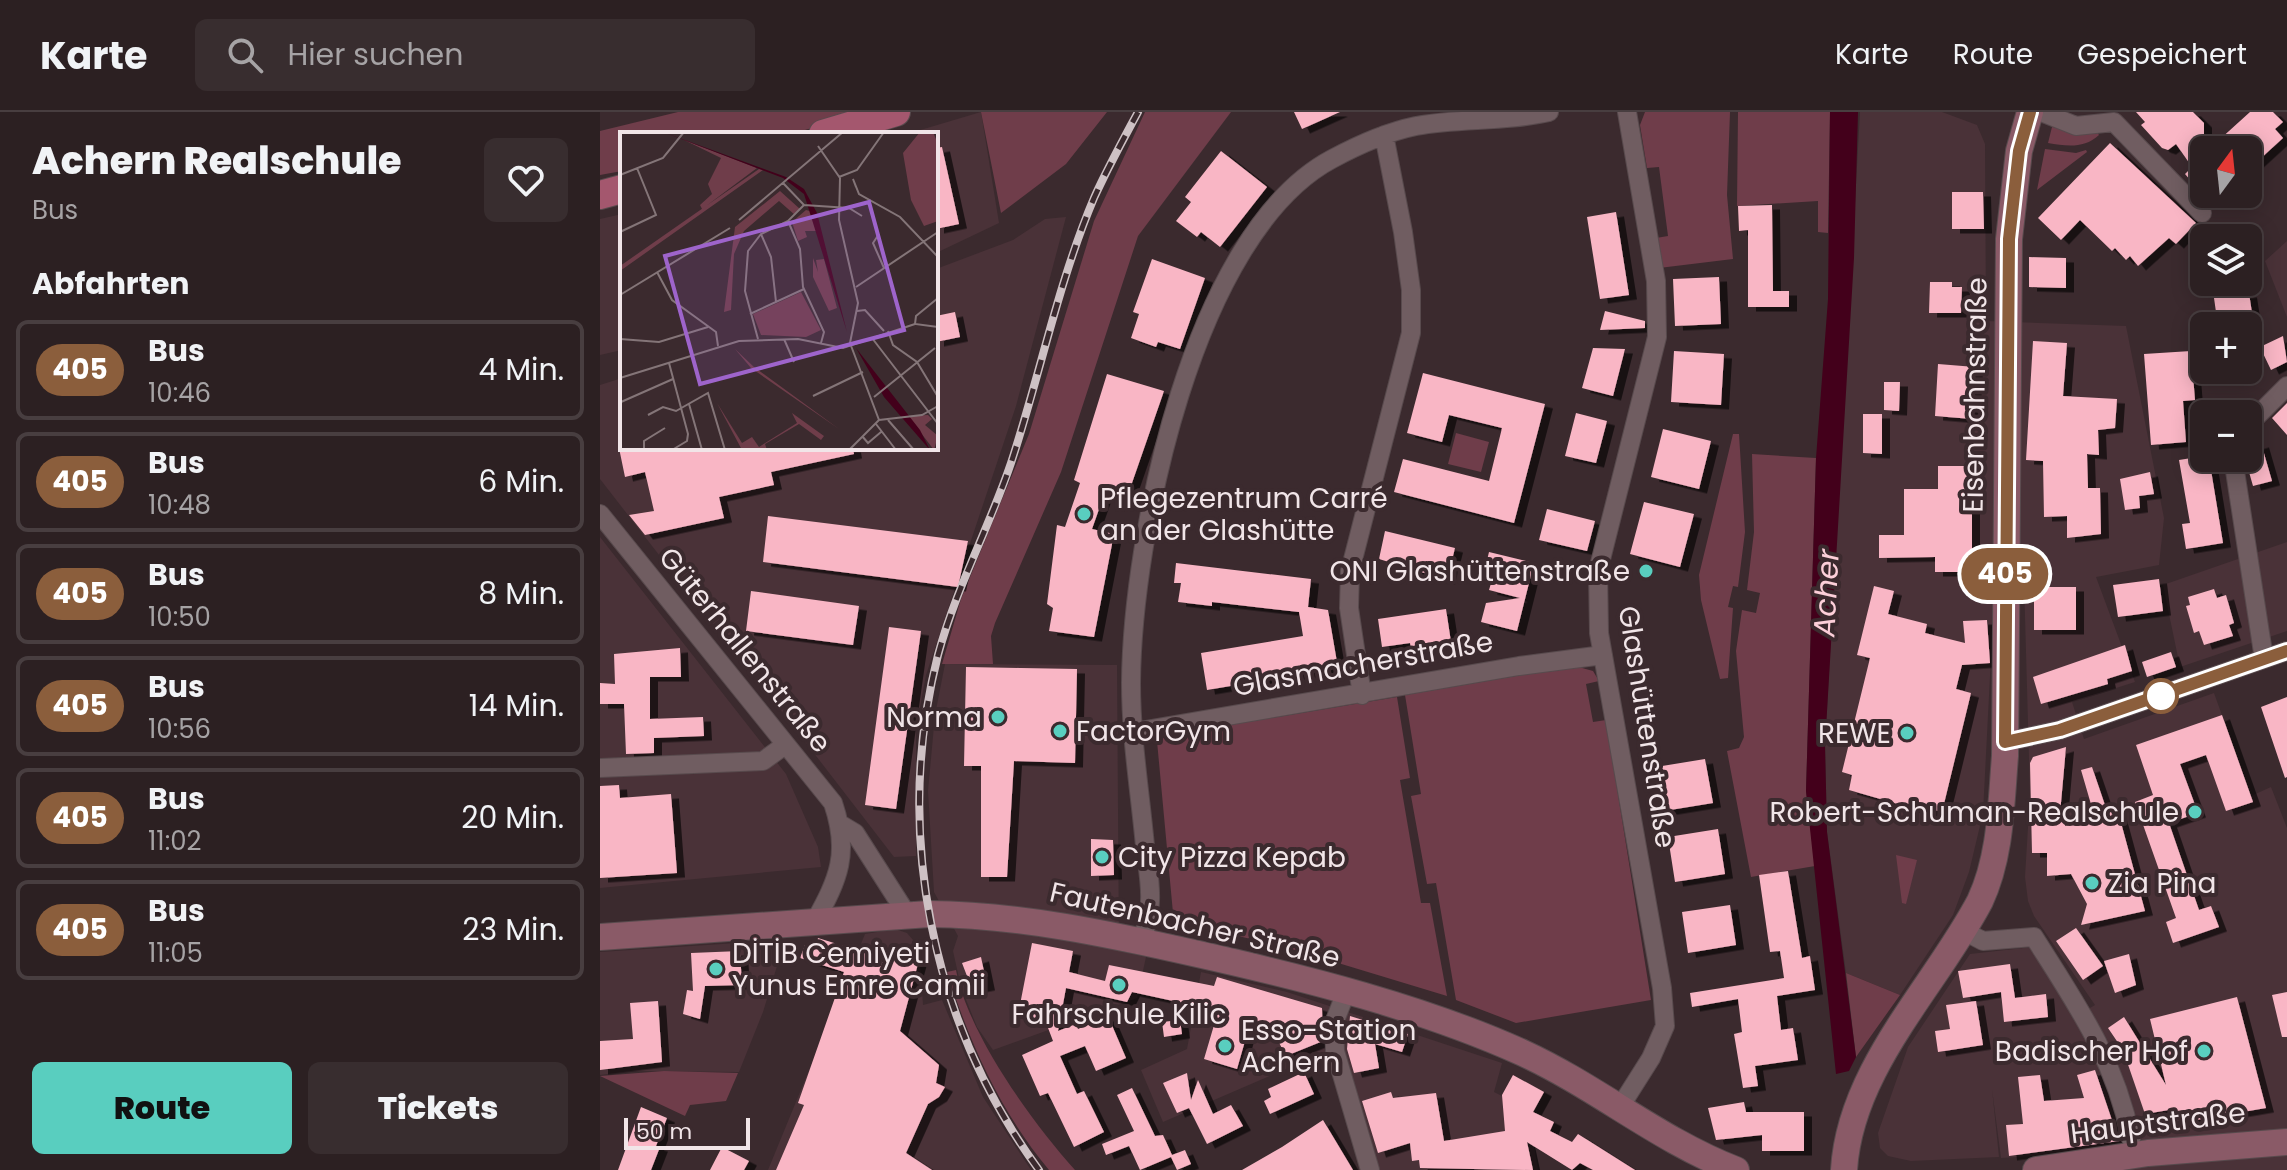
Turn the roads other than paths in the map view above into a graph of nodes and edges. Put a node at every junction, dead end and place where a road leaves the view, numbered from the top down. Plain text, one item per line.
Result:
1 (896, 112) edge
2 (1549, 112) edge
3 (1627, 112) edge
4 (2030, 112) edge
5 (2041, 112) edge
6 (830, 132) edge
7 (1384, 135) junction
8 (620, 190) edge
9 (600, 195) edge
10 (2202, 213) dead end
11 (2287, 386) edge
12 (2262, 411) edge
13 (2235, 472) edge
14 (600, 514) edge
15 (2287, 651) edge
16 (1603, 655) junction
17 (2264, 659) junction
18 (1362, 695) junction
19 (1134, 732) junction
20 (2005, 742) junction
21 (785, 745) junction
22 (600, 768) edge
23 (840, 824) junction
24 (908, 916) junction
25 (814, 923) junction
26 (1964, 931) junction
27 (600, 937) edge
28 (1142, 942) junction
29 (1346, 992) junction
30 (1620, 1107) junction
31 (2131, 1139) dead end
32 (2287, 1142) edge
33 (2164, 1161) edge
34 (1370, 1170) edge
35 (1736, 1170) edge
36 (1844, 1170) edge
37 (2036, 1170) edge

1 - 6 main road
2 - 7 street
3 - 16 street, Glashüttenstraße
4 - 20 street, Eisenbahnstraße
5 - 10 street
7 - 18 street
7 - 19 street
8 - 9 main road
11 - 12 street
13 - 17 street
14 - 21 street, Güterhallenstraße
15 - 17 street
16 - 18 street, Glasmacherstraße
16 - 30 street, Glashüttenstraße
17 - 20 street
18 - 19 street, Glasmacherstraße
19 - 28 street
20 - 26 street, Eisenbahnstraße
21 - 22 street
21 - 23 street, Güterhallenstraße
23 - 24 street, Güterhallenstraße
23 - 25 street, Güterhallenstraße
24 - 25 street, Fautenbacher Straße
24 - 28 street, Fautenbacher Straße
25 - 27 street, Fautenbacher Straße
26 - 31 street
26 - 36 street, Eisenbahnstraße
28 - 29 street, Fautenbacher Straße
29 - 30 street, Fautenbacher Straße
29 - 34 street
30 - 35 street, Fautenbacher Straße
32 - 33 street, Hauptstraße
33 - 37 street, Hauptstraße

